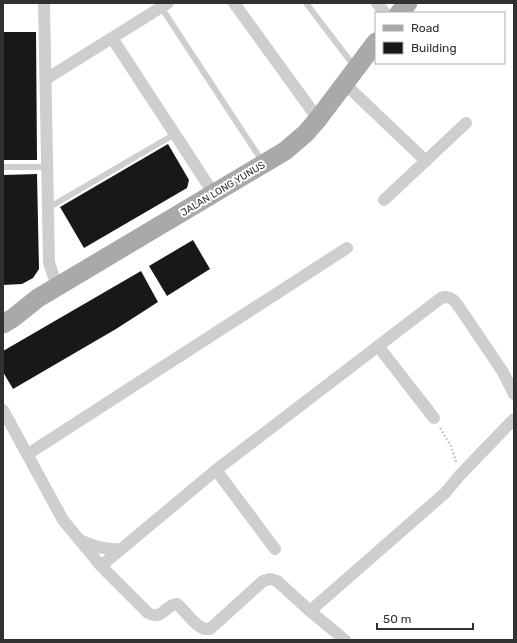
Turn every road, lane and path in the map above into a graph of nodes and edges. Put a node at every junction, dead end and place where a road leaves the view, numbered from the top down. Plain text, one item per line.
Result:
1 (234, 3) edge
2 (306, 3) edge
3 (377, 3) edge
4 (408, 3) edge
5 (44, 4) edge
6 (165, 5) edge
7 (384, 12) edge
8 (400, 12) edge
9 (112, 38) junction
10 (375, 43) edge
11 (356, 69) junction
12 (46, 79) junction
13 (345, 84) junction
14 (318, 119) junction
15 (466, 123) dead end
16 (175, 134) junction
17 (426, 161) junction
18 (264, 164) junction
19 (3, 167) edge
20 (48, 167) junction
21 (214, 194) junction
22 (384, 200) dead end
23 (48, 208) junction
24 (347, 248) dead end
25 (58, 286) junction
26 (38, 298) junction
27 (3, 310) edge
28 (3, 324) edge
29 (378, 346) junction
30 (514, 394) edge
31 (3, 410) edge
32 (434, 418) joint
33 (514, 419) edge
34 (28, 454) junction
35 (216, 470) junction
36 (460, 475) junction
37 (79, 540) junction
38 (121, 549) junction
39 (275, 549) dead end
40 (101, 566) junction
41 (310, 612) junction
42 (345, 640) edge

1 - 14 street
2 - 11 lane
3 - 7 street
4 - 8 main road
5 - 12 street
6 - 9 street
6 - 18 lane
9 - 12 street
9 - 16 street
10 - 11 main road, JALAN LONG YUNUS
11 - 13 main road, JALAN LONG YUNUS
12 - 20 street
13 - 14 main road, JALAN LONG YUNUS
13 - 17 street
14 - 18 main road, JALAN LONG YUNUS
15 - 17 street
16 - 21 street
16 - 23 lane
17 - 22 street
18 - 21 main road, JALAN LONG YUNUS
19 - 20 lane
20 - 23 street
21 - 25 main road, JALAN LONG YUNUS
23 - 25 street
24 - 34 street
25 - 26 main road, JALAN LONG YUNUS
26 - 27 main road, JALAN LONG YUNUS
26 - 28 main road, JALAN LONG YUNUS
29 - 30 street
29 - 32 street
29 - 35 street
31 - 34 street
32 - 36 path
33 - 36 street
34 - 37 street
35 - 38 street
35 - 39 street
36 - 41 street
37 - 38 street
37 - 40 street
38 - 40 street
40 - 41 street
41 - 42 street

